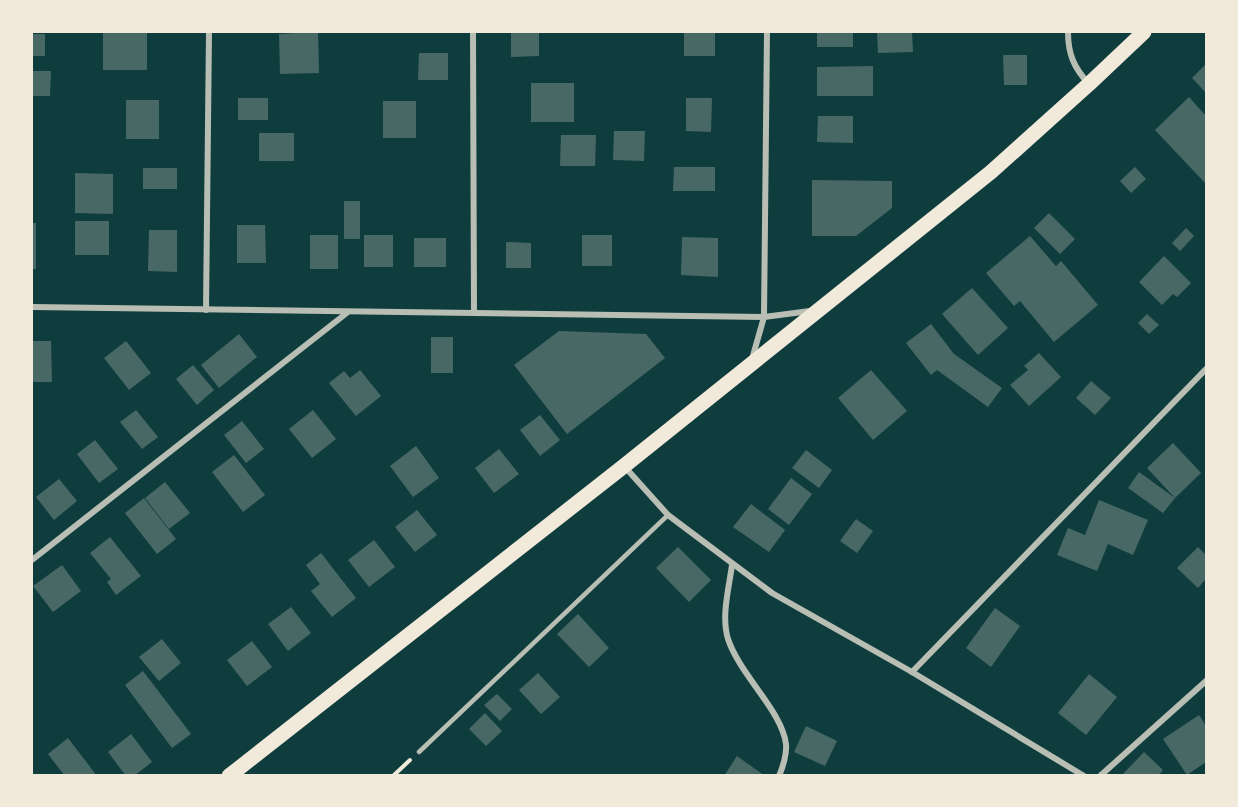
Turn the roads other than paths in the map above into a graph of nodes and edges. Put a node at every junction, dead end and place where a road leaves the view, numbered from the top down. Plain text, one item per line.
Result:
1 (209, 32) edge
2 (473, 32) edge
3 (767, 32) edge
4 (1068, 32) edge
5 (1144, 32) edge
6 (1089, 84) junction
7 (32, 307) edge
8 (206, 310) junction
9 (816, 310) junction
10 (348, 312) junction
11 (474, 312) junction
12 (764, 317) junction
13 (751, 363) junction
14 (1206, 369) edge
15 (624, 466) junction
16 (668, 514) junction
17 (32, 560) edge
18 (732, 565) junction
19 (912, 672) junction
20 (1206, 681) edge
21 (419, 752) road end
22 (229, 776) edge
23 (779, 776) edge
24 (1084, 776) edge
25 (1100, 776) edge

1 - 8 street
2 - 11 street
3 - 12 street
4 - 6 street
5 - 6 main road
6 - 9 main road
7 - 8 street
8 - 10 street
9 - 12 street
9 - 13 main road
10 - 11 street
10 - 17 street
11 - 12 street
12 - 13 street
13 - 15 main road
14 - 19 street
15 - 16 street
15 - 22 main road
16 - 18 street
16 - 21 lane
18 - 19 street
18 - 23 street
19 - 24 street
20 - 25 street

